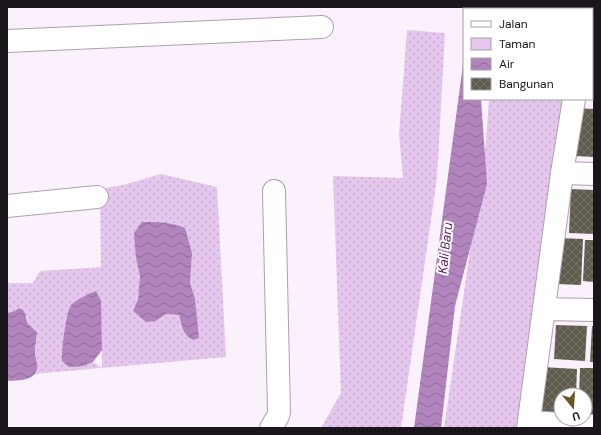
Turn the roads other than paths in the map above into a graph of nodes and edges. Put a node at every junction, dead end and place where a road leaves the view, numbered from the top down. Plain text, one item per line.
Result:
1 (322, 27) dead end
2 (7, 42) edge
3 (574, 100) edge
4 (562, 173) junction
5 (594, 174) edge
6 (274, 190) dead end
7 (97, 197) dead end
8 (7, 206) edge
9 (544, 309) junction
10 (594, 310) edge
11 (528, 425) edge
12 (594, 426) edge
13 (271, 428) edge

1 - 2 street
3 - 4 street
4 - 5 street
4 - 9 street
6 - 13 street
7 - 8 street
9 - 10 street
9 - 11 street
11 - 12 street

